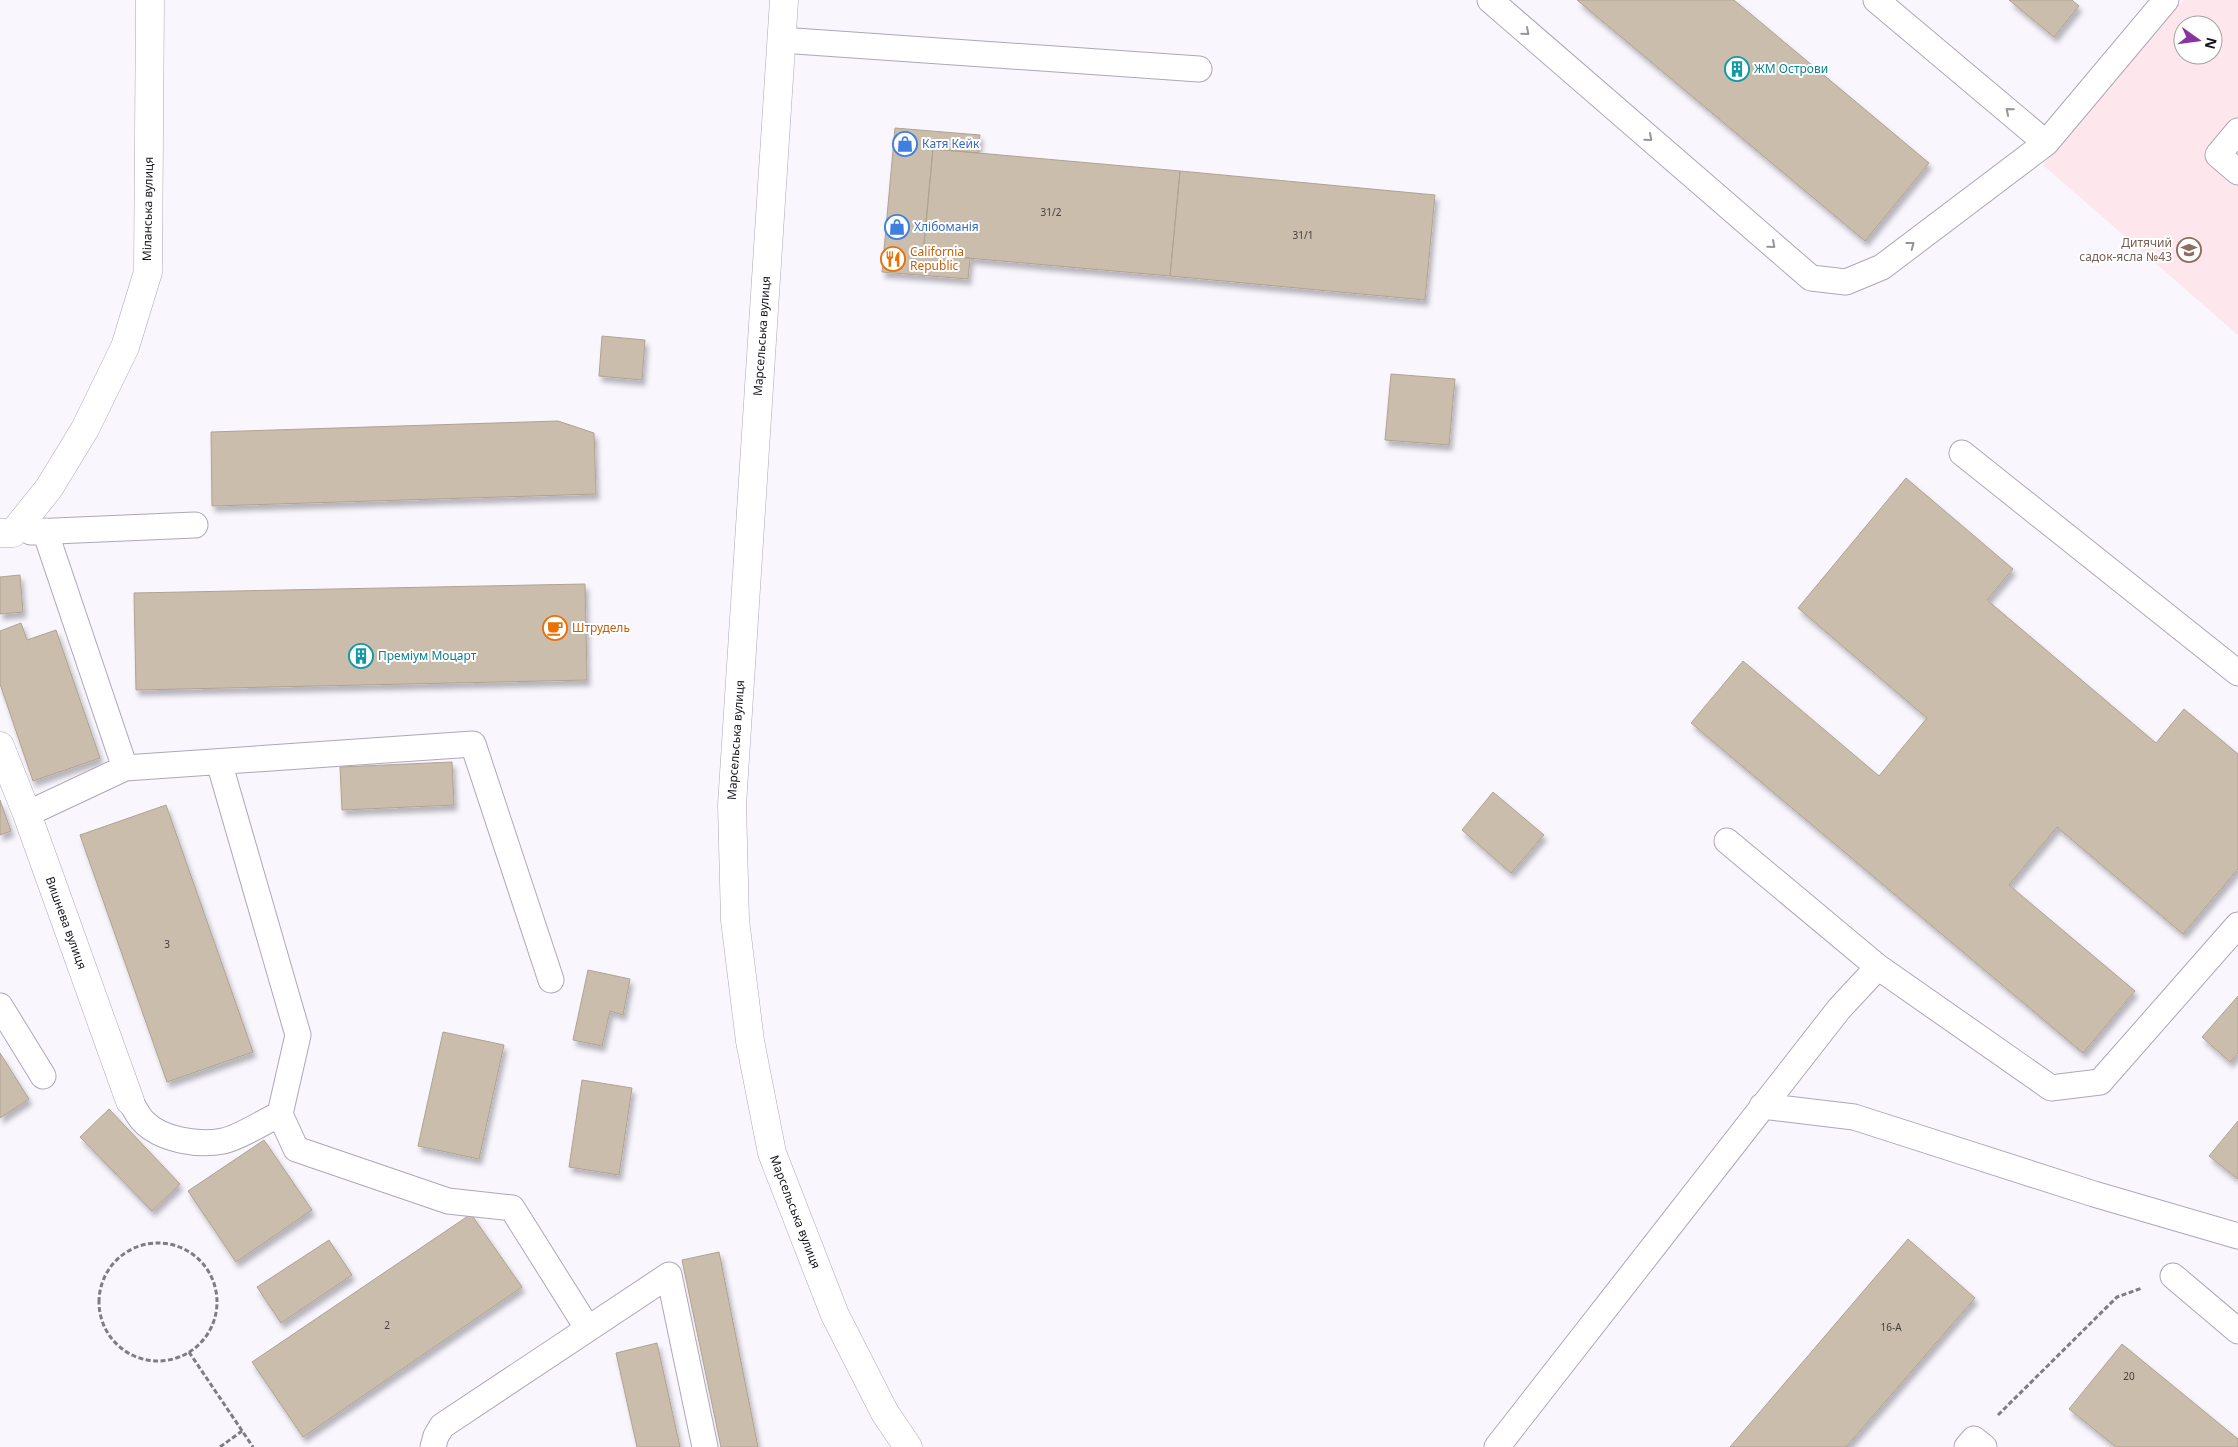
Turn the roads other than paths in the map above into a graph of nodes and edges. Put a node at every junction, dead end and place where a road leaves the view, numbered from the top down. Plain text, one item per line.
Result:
1 (150, 0) edge
2 (784, 0) edge
3 (1490, 0) edge
4 (1876, 0) edge
5 (2166, 0) edge
6 (781, 40) junction
7 (1199, 69) dead end
8 (2238, 131) edge
9 (2046, 143) junction
10 (2238, 172) edge
11 (1962, 453) dead end
12 (195, 525) dead end
13 (45, 531) junction
14 (6, 533) edge
15 (2238, 673) edge
16 (0, 746) edge
17 (219, 762) junction
18 (125, 768) junction
19 (27, 814) junction
20 (1726, 841) dead end
21 (2238, 925) edge
22 (1878, 967) junction
23 (550, 980) dead end
24 (0, 1006) edge
25 (43, 1076) dead end
26 (130, 1101) joint
27 (1762, 1106) junction
28 (280, 1114) junction
29 (2238, 1236) edge
30 (2173, 1276) road end
31 (588, 1328) junction
32 (2238, 1331) edge
33 (433, 1447) edge
34 (704, 1447) edge
35 (908, 1447) edge
36 (1497, 1447) edge

1 - 14 street, Міланська вулиця
2 - 6 street, Марсельська вулиця
3 -> 9 lane
9 -> 4 lane
5 - 9 lane
6 - 7 lane
6 - 35 street, Марсельська вулиця
8 - 10 lane
11 - 15 lane
12 - 13 lane
13 - 14 lane
13 - 18 lane
16 - 19 street, Вишнева вулиця
17 - 18 lane
17 - 23 lane
17 - 28 lane
18 - 19 lane
19 - 26 street, Вишнева вулиця
20 - 22 lane
21 - 22 lane
22 - 27 lane
24 - 25 lane
26 - 28 lane
27 - 29 lane
27 - 36 lane
28 - 31 lane
30 - 32 lane
31 - 33 lane
31 - 34 lane

